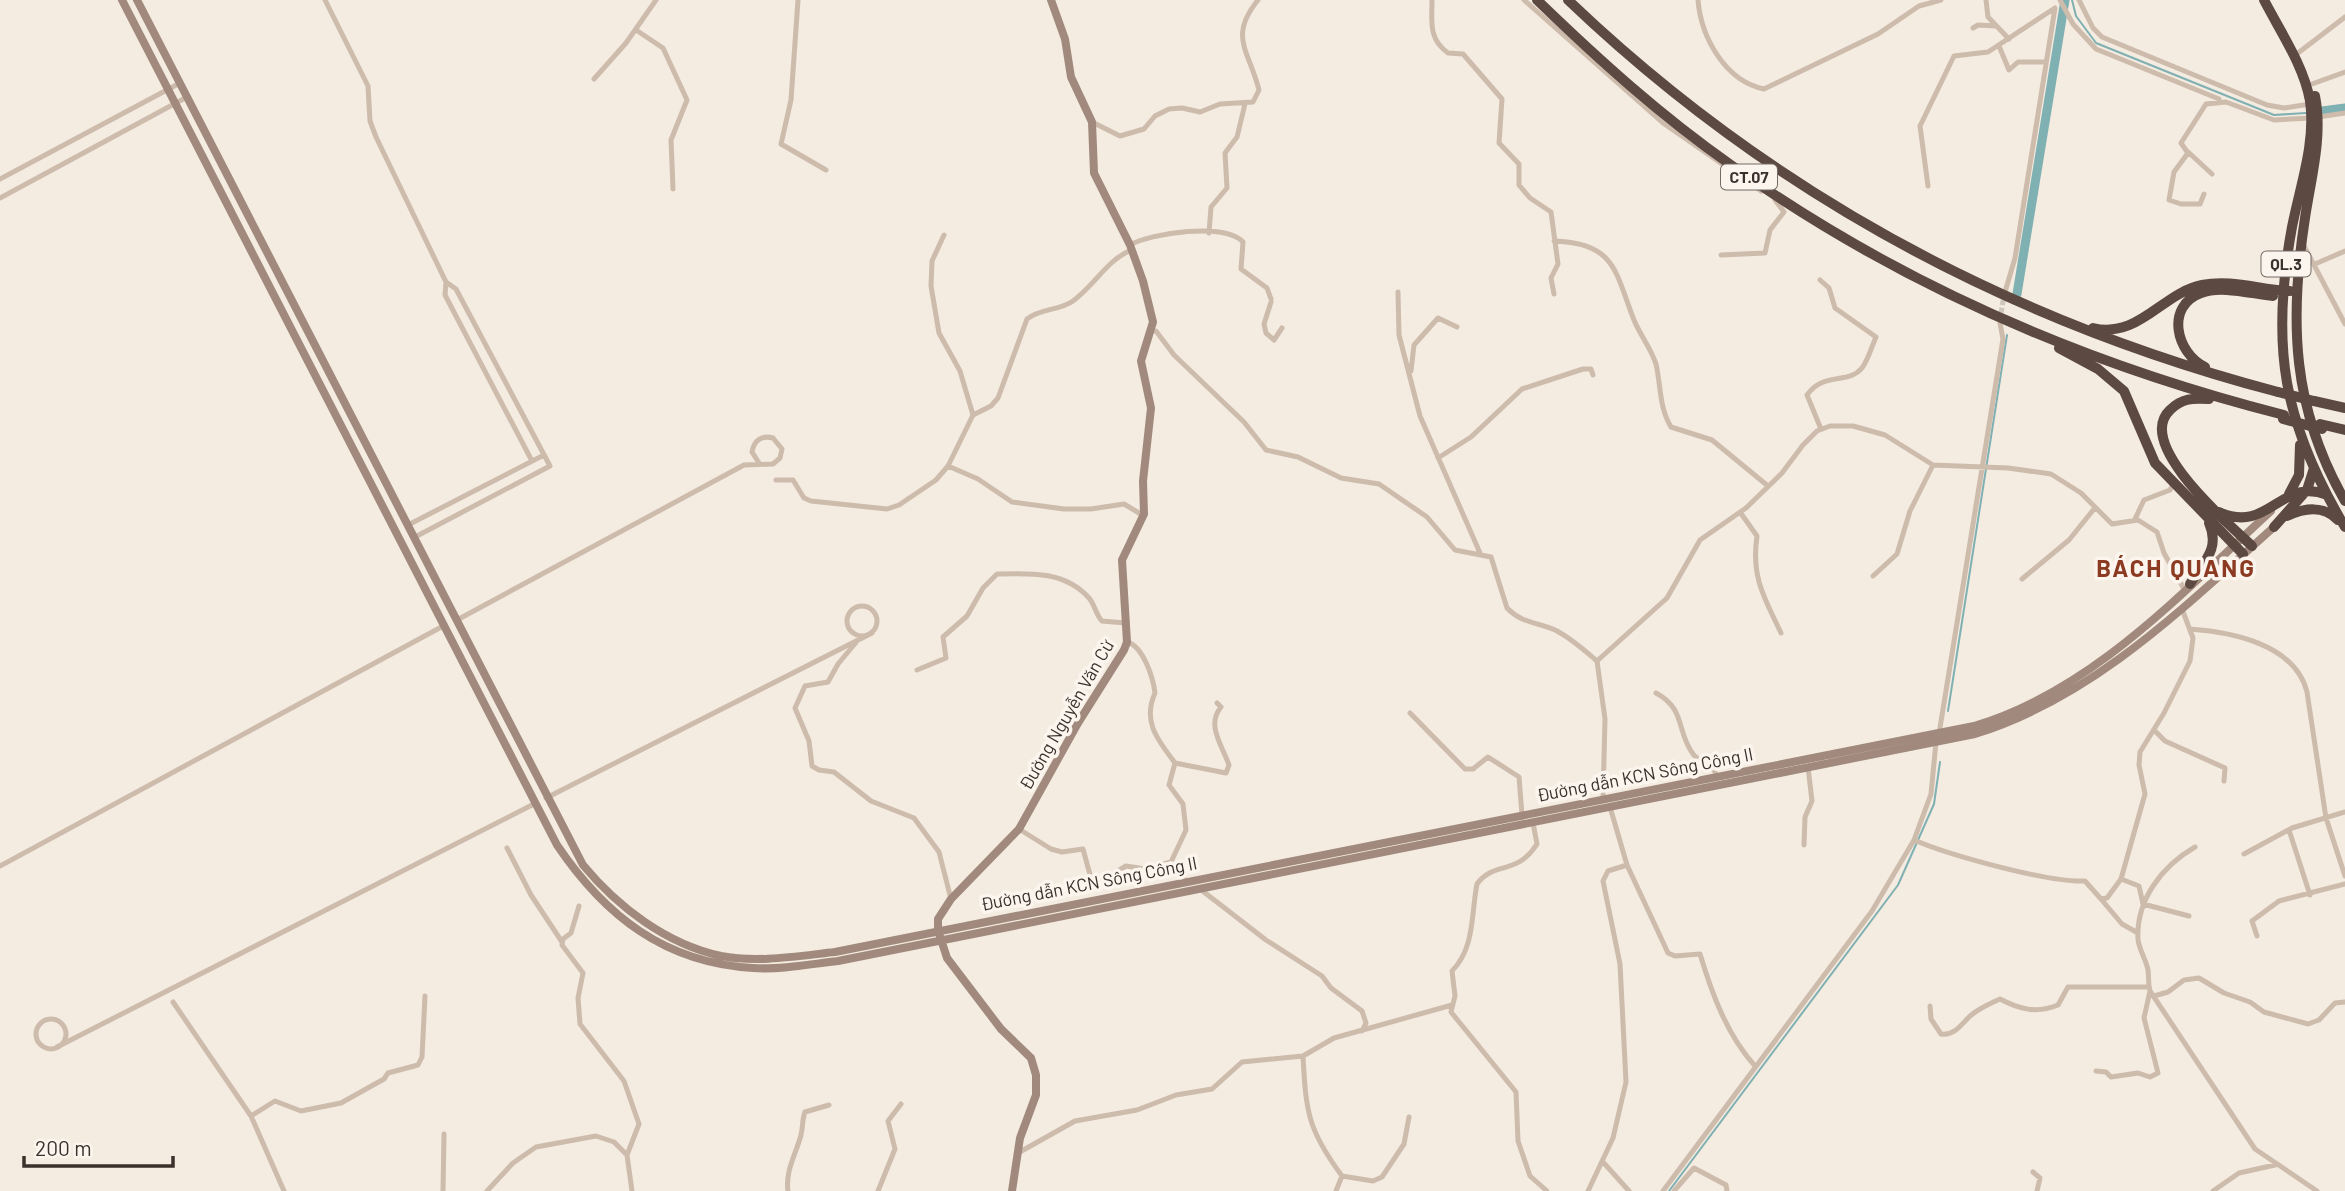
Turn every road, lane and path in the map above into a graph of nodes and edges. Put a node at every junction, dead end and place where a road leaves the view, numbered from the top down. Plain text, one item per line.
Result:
1 (122, 0) edge
2 (137, 0) edge
3 (325, 0) edge
4 (656, 0) edge
5 (798, 0) edge
6 (1051, 0) edge
7 (1258, 0) edge
8 (1432, 0) edge
9 (1524, 0) edge
10 (1536, 0) edge
11 (1568, 0) edge
12 (1698, 0) edge
13 (1913, 0) edge
14 (1941, 0) edge
15 (1978, 0) edge
16 (2059, 0) edge
17 (2079, 0) edge
18 (2264, 0) edge
19 (2271, 0) edge
20 (1986, 1) edge
21 (1919, 6) junction
22 (2055, 9) junction
23 (2274, 13) junction
24 (2345, 17) edge
25 (1996, 26) junction
26 (1973, 28) dead end
27 (636, 30) junction
28 (2009, 39) junction
29 (1998, 46) junction
30 (2298, 53) junction
31 (2046, 62) junction
32 (2345, 72) edge
33 (594, 79) dead end
34 (180, 83) junction
35 (2312, 84) junction
36 (168, 88) junction
37 (187, 97) junction
38 (2222, 101) junction
39 (176, 103) junction
40 (1245, 104) junction
41 (2310, 104) junction
42 (2345, 113) edge
43 (2314, 117) junction
44 (1092, 122) junction
45 (2187, 151) junction
46 (826, 170) dead end
47 (2212, 174) dead end
48 (0, 179) edge
49 (1927, 186) dead end
50 (673, 189) dead end
51 (2204, 194) dead end
52 (0, 198) edge
53 (2292, 228) junction
54 (1209, 233) junction
55 (944, 235) dead end
56 (1554, 241) junction
57 (2301, 241) junction
58 (1130, 248) junction
59 (2345, 251) edge
60 (1721, 255) dead end
61 (2315, 264) junction
62 (1966, 278) junction
63 (1820, 280) dead end
64 (446, 282) junction
65 (2261, 291) junction
66 (1398, 292) dead end
67 (2005, 292) tunnel mouth
68 (1554, 294) dead end
69 (2283, 294) junction
70 (2295, 294) junction
71 (1989, 313) junction
72 (2000, 323) tunnel mouth
73 (2345, 324) edge
74 (1457, 327) dead end
75 (1282, 328) dead end
76 (1151, 331) junction
77 (1593, 375) dead end
78 (1410, 380) junction
79 (2282, 390) junction
80 (2345, 408) edge
81 (973, 415) junction
82 (2287, 416) junction
83 (1821, 429) junction
84 (2319, 430) junction
85 (2345, 431) edge
86 (752, 452) junction
87 (544, 455) junction
88 (1438, 458) junction
89 (532, 461) junction
90 (759, 463) junction
91 (744, 465) junction
92 (1933, 465) junction
93 (948, 466) junction
94 (1982, 466) junction
95 (2314, 470) junction
96 (776, 480) dead end
97 (2174, 483) junction
98 (1768, 486) junction
99 (2307, 490) junction
100 (2326, 494) junction
101 (2286, 497) junction
102 (2345, 504) edge
103 (2205, 508) junction
104 (2094, 509) junction
105 (1740, 512) junction
106 (1144, 516) junction
107 (2135, 519) junction
108 (408, 525) junction
109 (2274, 527) junction
110 (2345, 529) edge
111 (415, 537) junction
112 (2242, 537) junction
113 (2234, 545) junction
114 (2252, 546) junction
115 (1480, 553) junction
116 (2243, 554) junction
117 (1874, 576) dead end
118 (2022, 579) dead end
119 (2187, 586) junction
120 (2182, 609) junction
121 (457, 620) junction
122 (1125, 623) junction
123 (445, 625) junction
124 (850, 629) junction
125 (2190, 629) junction
126 (1781, 632) dead end
127 (872, 633) junction
128 (854, 642) junction
129 (1127, 642) junction
130 (1597, 661) junction
131 (917, 670) dead end
132 (1656, 693) dead end
133 (2052, 699) junction
134 (1217, 703) dead end
135 (1410, 713) dead end
136 (2154, 730) junction
137 (1938, 738) junction
138 (1175, 763) junction
139 (1808, 767) junction
140 (1717, 776) junction
141 (2224, 781) dead end
142 (1695, 785) junction
143 (546, 798) junction
144 (1603, 798) junction
145 (536, 803) junction
146 (1610, 807) junction
147 (2345, 812) edge
148 (1522, 815) junction
149 (2326, 818) junction
150 (1533, 822) junction
151 (1019, 830) junction
152 (2289, 830) junction
153 (1915, 840) junction
154 (1804, 845) dead end
155 (2195, 847) dead end
156 (507, 848) dead end
157 (2244, 855) dead end
158 (1171, 862) junction
159 (1626, 864) junction
160 (0, 866) edge
161 (1257, 872) junction
162 (2345, 876) edge
163 (2121, 879) junction
164 (1186, 881) junction
165 (2345, 884) edge
166 (1197, 887) junction
167 (2310, 895) junction
168 (951, 899) junction
169 (2101, 899) junction
170 (2143, 904) junction
171 (579, 906) dead end
172 (2189, 916) dead end
173 (2138, 933) junction
174 (939, 934) junction
175 (2257, 936) dead end
176 (677, 940) junction
177 (562, 942) junction
178 (668, 947) junction
179 (2151, 991) junction
180 (425, 996) dead end
181 (173, 1002) dead end
182 (2345, 1002) edge
183 (1452, 1005) junction
184 (1930, 1006) dead end
185 (64, 1026) junction
186 (1362, 1031) junction
187 (83, 1035) junction
188 (57, 1047) junction
189 (1303, 1056) junction
190 (1755, 1066) junction
191 (2096, 1071) dead end
192 (901, 1104) dead end
193 (829, 1105) dead end
194 (251, 1116) junction
195 (1409, 1117) dead end
196 (444, 1134) dead end
197 (1017, 1153) junction
198 (627, 1155) junction
199 (1603, 1162) junction
200 (2275, 1165) junction
201 (2033, 1172) dead end
202 (1342, 1176) junction
203 (284, 1191) edge
204 (443, 1191) edge
205 (487, 1191) edge
206 (632, 1191) edge
207 (788, 1191) edge
208 (878, 1191) edge
209 (1012, 1191) edge
210 (1336, 1191) edge
211 (1547, 1191) edge
212 (1588, 1191) edge
213 (1629, 1191) edge
214 (1663, 1191) edge
215 (1674, 1191) edge
216 (1727, 1191) edge
217 (2037, 1191) edge
218 (2213, 1191) edge
219 (2317, 1191) edge

1 - 36 street
2 - 34 street
3 - 64 street
4 - 27 street
5 - 46 street
6 - 44 street, Đường Nguyễn Văn Cừ
7 - 40 street
8 - 56 street
9 - 60 street
10 - 71 highway, CT.07
11 - 62 highway, CT.07
12 - 21 street
13 - 21 street
14 - 21 street
15 - 20 street
16 - 22 street
16 - 38 street
17 - 41 street
18 - 23 highway, QL.3
19 - 23 highway, QL.3
20 - 25 street
22 - 28 street
22 - 31 street
23 - 30 highway, QL.3
23 - 41 highway, QL.3
24 - 30 street
25 - 26 street
25 - 28 street
27 - 33 street
27 - 50 street
28 - 29 street
29 - 31 street
29 - 49 street
30 - 35 highway, QL.3
31 - 67 street
32 - 35 street
34 - 36 street
34 - 37 street
35 - 43 highway, QL.3
36 - 39 street
36 - 48 street
37 - 39 street
37 - 108 street
38 - 43 street
38 - 45 street
39 - 52 street
39 - 123 street
40 - 44 street
40 - 54 street
41 - 43 highway, QL.3
42 - 43 street
43 - 53 highway, QL.3
43 - 57 highway, QL.3
44 - 58 street, Đường Nguyễn Văn Cừ
45 - 47 street
45 - 51 street
53 - 65 highway
53 - 69 highway, QL.3
54 - 58 street
54 - 75 street
55 - 81 street
56 - 68 street
56 - 98 street
57 - 61 street
57 - 70 highway, QL.3
58 - 76 street, Đường Nguyễn Văn Cừ
58 - 81 street
59 - 61 street
61 - 73 street
62 - 65 highway
62 - 79 highway, CT.07
63 - 83 street
64 - 87 street
64 - 89 street
65 - 69 highway
65 - 79 highway
65 - 79 highway
66 - 78 street
69 - 70 highway
69 - 79 highway, QL.3
70 - 84 highway, QL.3
71 - 82 highway, CT.07
71 - 97 highway
72 - 94 street
74 - 78 street
76 - 106 street, Đường Nguyễn Văn Cừ
76 - 115 street
77 - 88 street
78 - 88 street
79 - 80 highway, CT.07, bridge
79 - 82 highway, QL.3
81 - 93 street
82 - 84 highway, CT.07, bridge
82 - 95 highway, QL.3
82 - 101 highway
82 - 103 highway
83 - 92 street
83 - 98 street
84 - 85 highway, CT.07
84 - 95 highway
84 - 102 highway, QL.3
86 - 90 street
86 - 90 street
86 - 91 street
87 - 89 street
87 - 111 street
88 - 115 street
89 - 108 street
90 - 91 street
91 - 121 street
92 - 94 street
92 - 117 street
93 - 96 street
93 - 106 street
94 - 104 street
94 - 137 street
95 - 99 highway
95 - 100 highway, QL.3
97 - 103 highway
97 - 107 street
98 - 105 street
99 - 100 highway
99 - 101 highway
99 - 109 highway
100 - 102 highway
100 - 110 highway, QL.3
101 - 103 highway
101 - 112 street, Đường dẫn KCN Sông Công II
103 - 112 highway
103 - 113 highway
103 - 119 highway
104 - 107 street
104 - 118 street
105 - 126 street
105 - 130 street
106 - 122 street, Đường Nguyễn Văn Cừ
107 - 119 street
108 - 111 street
109 - 110 highway
109 - 114 street, Đường dẫn KCN Sông Công II
111 - 121 street
112 - 113 street, Đường dẫn KCN Sông Công II
112 - 114 highway
113 - 116 highway
113 - 119 street, Đường dẫn KCN Sông Công II
114 - 116 street, Đường dẫn KCN Sông Công II
115 - 130 street
116 - 120 street, Đường dẫn KCN Sông Công II
119 - 133 street, Đường dẫn KCN Sông Công II
120 - 125 street
120 - 133 street, Đường dẫn KCN Sông Công II
121 - 143 street
122 - 129 street, Đường Nguyễn Văn Cừ
122 - 131 street
123 - 145 street
123 - 160 street
124 - 127 street
124 - 127 street
124 - 128 street
125 - 136 street
125 - 149 street
127 - 128 street
128 - 143 street
128 - 168 street
129 - 138 street
129 - 151 street, Đường Nguyễn Văn Cừ
130 - 144 street
132 - 140 street
133 - 137 street, Đường dẫn KCN Sông Công II
134 - 138 street
135 - 148 street
136 - 141 street
136 - 163 street
137 - 139 street, Đường dẫn KCN Sông Công II
137 - 140 street, Đường dẫn KCN Sông Công II
137 - 153 street
138 - 158 street
139 - 142 street, Đường dẫn KCN Sông Công II
139 - 154 street
140 - 142 street, Đường dẫn KCN Sông Công II
142 - 144 street, Đường dẫn KCN Sông Công II
142 - 146 street, Đường dẫn KCN Sông Công II
143 - 145 street
143 - 176 street
144 - 148 street, Đường dẫn KCN Sông Công II
145 - 178 street
145 - 187 street
146 - 150 street, Đường dẫn KCN Sông Công II
146 - 159 street
147 - 149 street
148 - 161 street, Đường dẫn KCN Sông Công II
149 - 152 street
149 - 162 street
150 - 161 street, Đường dẫn KCN Sông Công II
150 - 183 street
151 - 158 street
151 - 168 street, Đường Nguyễn Văn Cừ
152 - 157 street
152 - 167 street
153 - 169 street
153 - 190 street
155 - 170 street
156 - 177 street
158 - 164 street
159 - 190 street
159 - 199 street
161 - 164 street, Đường dẫn KCN Sông Công II
161 - 166 street, Đường dẫn KCN Sông Công II
163 - 169 street
163 - 170 street
164 - 174 street, Đường dẫn KCN Sông Công II
165 - 167 street
166 - 174 street, Đường dẫn KCN Sông Công II
166 - 186 street
167 - 175 street
168 - 174 street, Đường Nguyễn Văn Cừ
169 - 173 street
170 - 172 street
170 - 173 street
171 - 177 street
173 - 179 street
174 - 176 street
174 - 178 street
174 - 197 street
176 - 178 street
177 - 198 street
179 - 182 street
179 - 184 street
179 - 191 street
179 - 200 street
180 - 194 street
181 - 194 street
183 - 186 street
183 - 211 street
185 - 187 street
185 - 188 street
185 - 188 street
186 - 189 street
187 - 188 street
189 - 197 street
189 - 202 street
190 - 214 street
192 - 208 street
193 - 207 street
194 - 203 street
195 - 202 street
196 - 204 street
197 - 209 street
198 - 205 street
198 - 206 street
199 - 212 street
199 - 213 street
200 - 218 street
200 - 219 street
201 - 217 street
202 - 210 street
215 - 216 street

